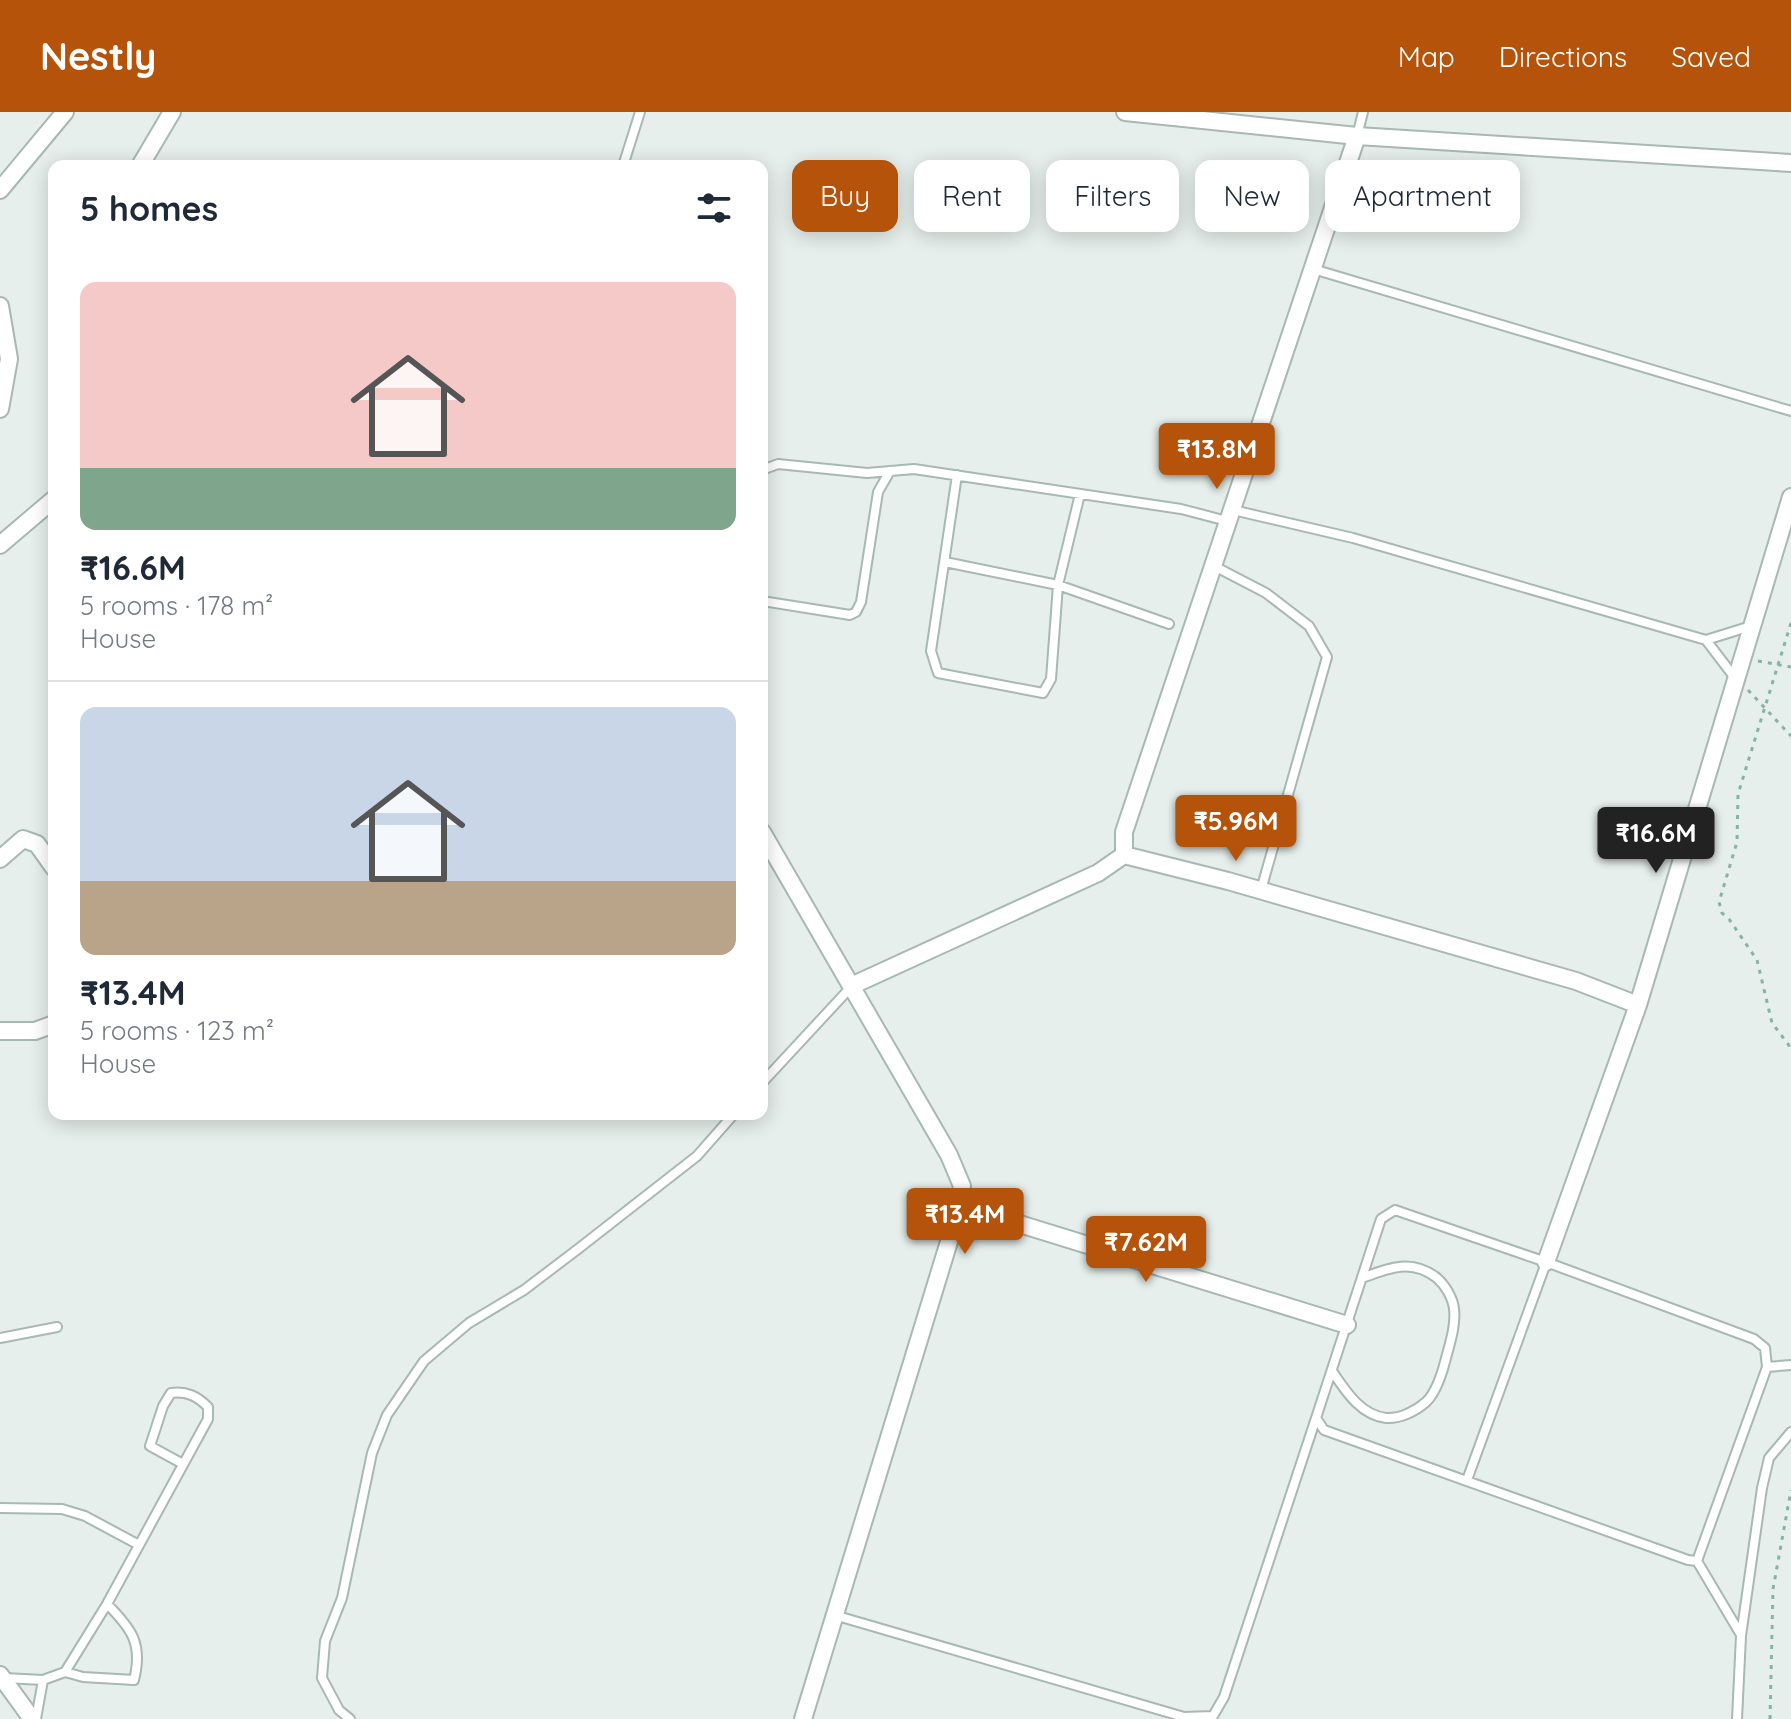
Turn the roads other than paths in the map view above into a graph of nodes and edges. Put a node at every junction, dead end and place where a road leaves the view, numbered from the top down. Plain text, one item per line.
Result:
1 (65, 112) edge
2 (172, 112) edge
3 (640, 112) edge
4 (1125, 112) edge
5 (1363, 112) edge
6 (1357, 136) junction
7 (144, 160) edge
8 (625, 160) edge
9 (1791, 163) edge
10 (0, 190) edge
11 (1313, 268) junction
12 (0, 306) edge
13 (0, 409) edge
14 (1791, 411) edge
15 (768, 468) edge
16 (890, 471) junction
17 (957, 475) junction
18 (1080, 494) junction
19 (1791, 497) edge
20 (48, 504) edge
21 (1230, 515) junction
22 (0, 545) edge
23 (945, 562) junction
24 (1213, 566) junction
25 (1058, 585) junction
26 (768, 602) edge
27 (1169, 624) dead end
28 (1752, 626) junction
29 (1706, 640) junction
30 (1736, 680) junction
31 (768, 842) edge
32 (1124, 855) junction
33 (0, 859) edge
34 (48, 860) edge
35 (1261, 891) junction
36 (851, 986) junction
37 (1638, 1005) junction
38 (48, 1026) edge
39 (0, 1031) edge
40 (768, 1076) edge
41 (728, 1120) edge
42 (958, 1205) junction
43 (1546, 1262) junction
44 (1362, 1278) junction
45 (1347, 1325) junction
46 (57, 1327) dead end
47 (0, 1338) edge
48 (1791, 1365) edge
49 (1767, 1367) junction
50 (1332, 1371) junction
51 (1316, 1418) junction
52 (1791, 1432) edge
53 (183, 1464) junction
54 (1467, 1480) junction
55 (0, 1508) edge
56 (139, 1545) junction
57 (1697, 1561) junction
58 (107, 1604) junction
59 (834, 1615) junction
60 (1741, 1636) junction
61 (65, 1672) junction
62 (2, 1676) edge
63 (43, 1680) junction
64 (34, 1719) edge
65 (350, 1719) edge
66 (803, 1719) edge
67 (1737, 1719) edge

1 - 10 street
2 - 7 street
3 - 8 lane
4 - 6 street
5 - 6 lane
6 - 9 street
6 - 11 street
11 - 14 lane
11 - 21 street
12 - 13 street
15 - 16 lane
16 - 17 lane
16 - 26 lane
17 - 18 lane
17 - 23 lane
18 - 21 lane
18 - 25 lane
19 - 28 street
20 - 22 street
21 - 24 street
21 - 29 lane
23 - 25 lane
23 - 25 lane
24 - 32 street
24 - 35 lane
25 - 27 lane
28 - 29 lane
28 - 30 street
29 - 30 lane
30 - 37 street
31 - 36 street
32 - 35 street
32 - 36 street
33 - 34 street
35 - 37 street
36 - 40 lane
36 - 42 street
37 - 43 street
38 - 39 street
41 - 65 lane
42 - 45 street
42 - 59 street
43 - 44 lane
43 - 49 lane
43 - 54 lane
44 - 45 lane
44 - 50 lane
45 - 50 lane
46 - 47 lane
48 - 49 lane
49 - 57 lane
50 - 51 lane
51 - 54 lane
51 - 59 lane
52 - 60 lane
53 - 53 lane
53 - 56 lane
54 - 57 lane
55 - 56 lane
56 - 58 lane
57 - 60 lane
58 - 61 lane
58 - 61 lane
59 - 66 street
60 - 67 lane
61 - 63 lane
62 - 63 lane
62 - 64 street
63 - 64 lane

